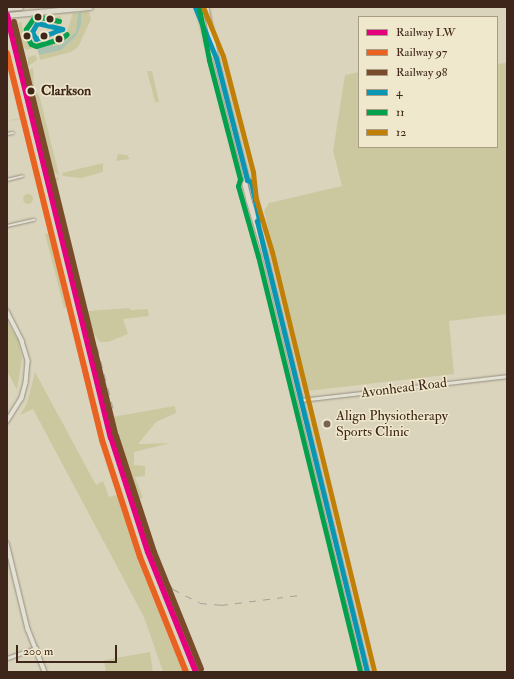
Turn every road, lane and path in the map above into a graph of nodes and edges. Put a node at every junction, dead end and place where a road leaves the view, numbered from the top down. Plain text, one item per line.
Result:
1 (20, 7) edge
2 (89, 7) edge
3 (195, 7) edge
4 (199, 7) edge
5 (206, 7) edge
6 (210, 7) edge
7 (7, 8) edge
8 (208, 14) junction
9 (7, 15) edge
10 (201, 18) junction
11 (216, 58) junction
12 (13, 133) dead end
13 (7, 134) edge
14 (23, 176) dead end
15 (7, 180) edge
16 (34, 220) dead end
17 (7, 226) edge
18 (7, 311) edge
19 (507, 376) edge
20 (300, 400) junction
21 (7, 422) edge
22 (7, 543) edge
23 (36, 648) junction
24 (7, 658) edge
25 (45, 672) edge
26 (367, 672) edge

1 - 7 main road
2 - 9 main road
3 - 10 main road
4 - 10 main road
5 - 8 main road
6 - 8 main road
8 - 11 main road
10 - 11 main road
11 - 20 main road
12 - 13 street
14 - 15 street
16 - 17 street
18 - 21 street
19 - 20 street, Avonhead Road
20 - 26 main road
22 - 23 street
23 - 24 street
23 - 25 street

